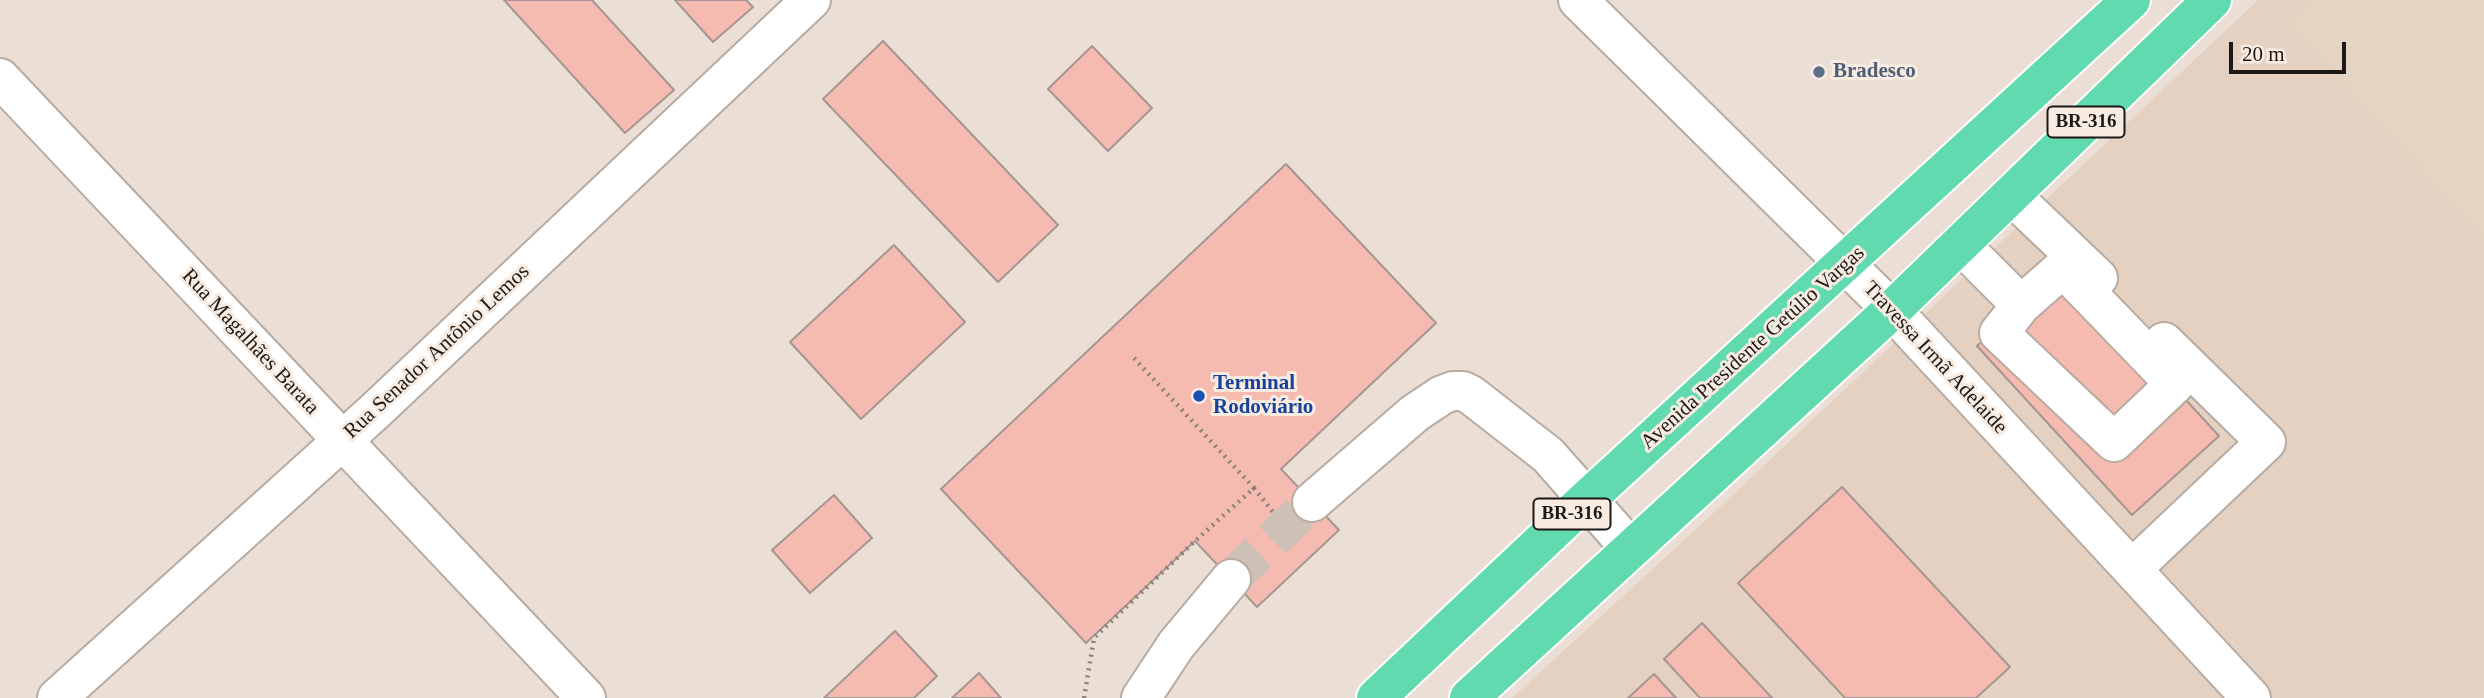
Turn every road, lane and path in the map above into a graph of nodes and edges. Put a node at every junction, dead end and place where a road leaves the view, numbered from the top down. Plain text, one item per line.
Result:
1 (811, 0) edge
2 (1578, 0) edge
3 (2131, 0) edge
4 (2212, 0) edge
5 (0, 78) edge
6 (2011, 195) junction
7 (1960, 244) junction
8 (1846, 263) junction
9 (2021, 305) junction
10 (1892, 310) junction
11 (1133, 357) dead end
12 (343, 439) junction
13 (1254, 488) junction
14 (1586, 500) junction
15 (1312, 502) tunnel mouth
16 (1277, 518) dead end
17 (1631, 549) junction
18 (2132, 569) junction
19 (1231, 579) tunnel mouth
20 (57, 698) edge
21 (586, 698) edge
22 (1084, 698) edge
23 (1141, 698) edge
24 (1376, 698) edge
25 (1469, 698) edge
26 (2251, 698) edge

1 - 12 street, Rua Senador Antônio Lemos
2 - 8 street, Travessa Irmã Adelaide
3 - 8 highway, Avenida Presidente Getúlio Vargas / BR-316
4 - 6 highway, BR-316
5 - 12 street, Rua Magalhães Barata
6 - 7 highway, BR-316
6 - 18 street
7 - 9 street
7 - 10 highway, BR-316
8 - 10 street, Travessa Irmã Adelaide
8 - 14 highway, Avenida Presidente Getúlio Vargas / BR-316
9 - 9 street
10 - 17 highway, BR-316
10 - 18 street, Travessa Irmã Adelaide
11 - 13 path
12 - 20 street, Rua Senador Antônio Lemos
12 - 21 street, Rua Magalhães Barata
13 - 16 path
13 - 22 path
14 - 15 street
14 - 17 street
14 - 24 highway, Avenida Presidente Getúlio Vargas / BR-316
17 - 25 highway, BR-316
18 - 26 street, Travessa Irmã Adelaide
19 - 23 street

